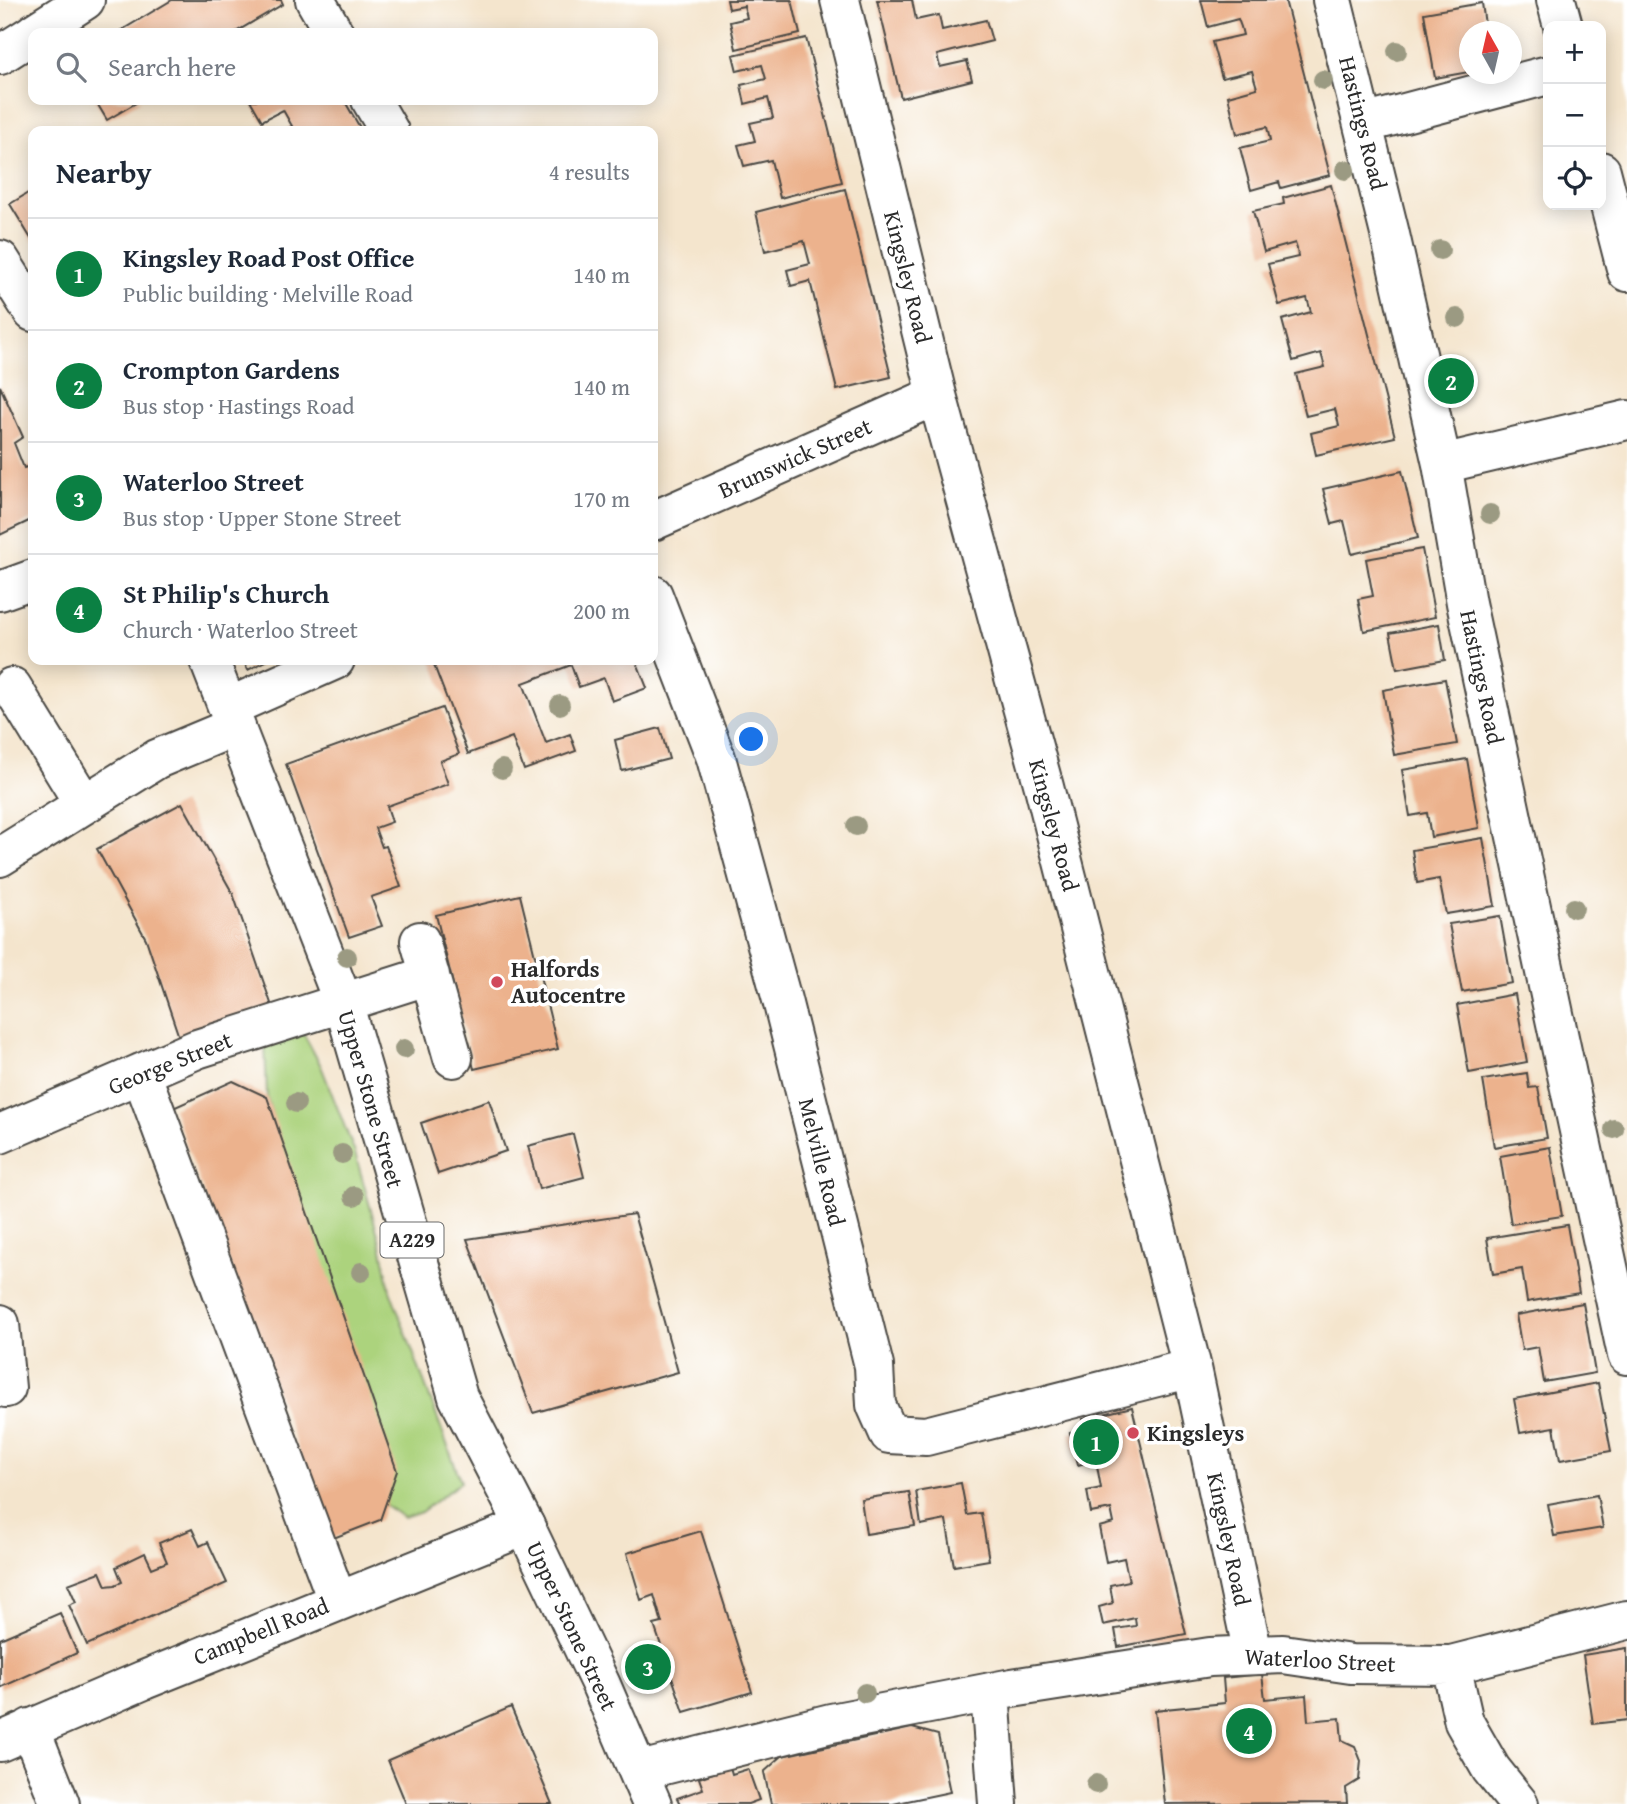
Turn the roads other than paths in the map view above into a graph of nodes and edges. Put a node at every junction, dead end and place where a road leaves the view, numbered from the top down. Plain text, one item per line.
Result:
1 (85, 0) edge
2 (315, 0) edge
3 (840, 0) edge
4 (1332, 0) edge
5 (1556, 0) edge
6 (1562, 21) edge
7 (41, 28) edge
8 (331, 28) edge
9 (28, 36) edge
10 (0, 55) edge
11 (1543, 76) edge
12 (374, 105) edge
13 (1363, 124) junction
14 (386, 126) edge
15 (1606, 190) edge
16 (0, 260) edge
17 (1627, 272) edge
18 (28, 304) edge
19 (937, 396) junction
20 (1627, 420) edge
21 (1442, 464) junction
22 (658, 519) edge
23 (28, 581) edge
24 (0, 591) edge
25 (658, 608) edge
26 (211, 665) edge
27 (326, 665) edge
28 (12, 687) dead end
29 (232, 717) junction
30 (84, 804) junction
31 (0, 858) edge
32 (343, 1002) junction
33 (453, 1058) dead end
34 (141, 1073) junction
35 (0, 1134) edge
36 (0, 1325) edge
37 (1627, 1356) edge
38 (1192, 1368) junction
39 (6, 1388) dead end
40 (524, 1526) junction
41 (337, 1600) junction
42 (1627, 1620) edge
43 (1253, 1654) junction
44 (1451, 1665) junction
45 (990, 1692) junction
46 (15, 1735) edge
47 (646, 1787) edge
48 (60, 1804) edge
49 (998, 1804) edge
50 (1518, 1804) edge

1 - 7 main road
2 - 8 main road
3 - 19 main road, Kingsley Road
4 - 13 main road, Hastings Road
5 - 6 main road
9 - 10 main road
11 - 13 main road
12 - 14 main road
13 - 21 main road, Hastings Road
15 - 17 main road
16 - 18 main road
19 - 22 main road, Brunswick Street
19 - 38 main road, Kingsley Road
20 - 21 main road
21 - 37 main road, Hastings Road
23 - 24 main road
25 - 38 main road, Melville Road
26 - 29 main road, Upper Stone Street / A229
27 - 29 main road
28 - 30 main road
29 - 30 main road
29 - 32 main road, Upper Stone Street / A229
30 - 31 main road
32 - 33 main road, George Street
32 - 34 main road, George Street
32 - 40 main road, Upper Stone Street / A229
34 - 35 main road, George Street
34 - 41 main road
36 - 39 main road
38 - 43 main road, Kingsley Road
40 - 41 main road, Campbell Road
40 - 47 main road, Upper Stone Street / A229
41 - 46 main road, Campbell Road
42 - 44 main road, Waterloo Street
43 - 44 main road, Waterloo Street
43 - 45 main road, Waterloo Street
44 - 50 main road
45 - 47 main road, Waterloo Street
45 - 49 main road
46 - 48 main road

